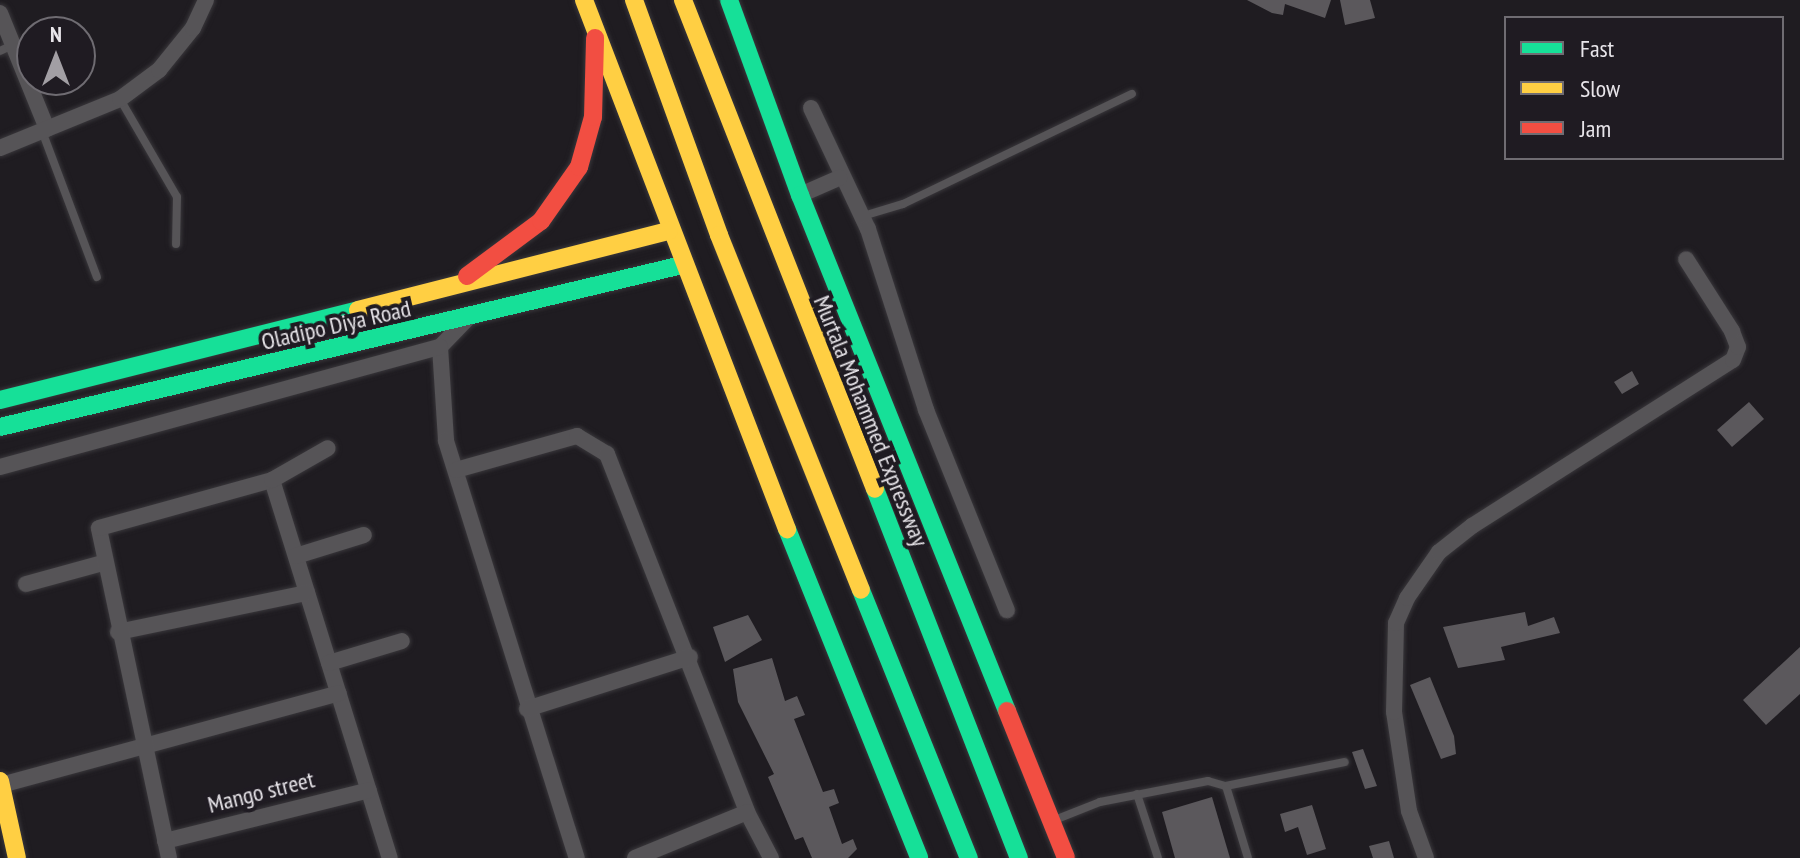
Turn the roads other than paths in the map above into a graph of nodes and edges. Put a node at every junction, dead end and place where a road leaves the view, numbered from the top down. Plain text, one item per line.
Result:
1 (206, 0) edge
2 (584, 0) edge
3 (634, 0) edge
4 (683, 0) edge
5 (729, 0) edge
6 (0, 13) edge
7 (595, 37) junction
8 (6, 48) edge
9 (1132, 94) dead end
10 (120, 99) junction
11 (811, 108) dead end
12 (44, 130) junction
13 (0, 148) edge
14 (839, 178) junction
15 (800, 195) junction
16 (862, 216) junction
17 (669, 231) junction
18 (176, 244) dead end
19 (1686, 259) dead end
20 (682, 265) junction
21 (97, 277) dead end
22 (455, 284) junction
23 (467, 319) junction
24 (440, 347) junction
25 (0, 400) edge
26 (0, 427) edge
27 (328, 448) dead end
28 (0, 467) edge
29 (456, 470) junction
30 (272, 480) junction
31 (364, 535) dead end
32 (296, 556) junction
33 (103, 563) junction
34 (26, 584) dead end
35 (307, 593) junction
36 (1007, 610) dead end
37 (118, 632) junction
38 (402, 641) dead end
39 (690, 657) junction
40 (329, 663) junction
41 (339, 693) junction
42 (527, 709) junction
43 (144, 746) junction
44 (1345, 762) dead end
45 (0, 783) edge
46 (1226, 786) junction
47 (369, 790) junction
48 (1137, 794) junction
49 (747, 812) junction
50 (1051, 821) junction
51 (165, 841) junction
52 (17, 858) edge
53 (169, 858) edge
54 (390, 858) edge
55 (577, 858) edge
56 (635, 858) edge
57 (771, 858) edge
58 (919, 858) edge
59 (969, 858) edge
60 (1019, 858) edge
61 (1066, 858) edge
62 (1158, 858) edge
63 (1248, 858) edge
64 (1426, 858) edge

1 - 10 street
2 - 7 main road
3 - 59 main road
4 - 60 main road, Murtala Mohammed Expressway
5 - 15 main road
6 - 8 street
7 - 17 main road
7 - 22 main road
8 - 12 street
9 - 16 lane
10 - 12 street
10 - 18 lane
11 - 14 street
12 - 13 street
12 - 21 lane
14 - 15 street
14 - 16 street
15 - 50 main road
16 - 36 street
17 - 20 main road
17 - 22 main road, Oladipo Diya Road
19 - 64 street
20 - 23 main road, Oladipo Diya Road
20 - 58 main road
22 - 25 main road, Oladipo Diya Road
23 - 24 street
23 - 26 main road, Oladipo Diya Road
24 - 28 street
24 - 29 street
27 - 30 street
29 - 39 street
29 - 42 street
30 - 32 street
30 - 33 street
31 - 32 street
32 - 35 street
33 - 34 street
33 - 37 street
35 - 37 street
35 - 40 street
37 - 43 street
38 - 40 street
39 - 42 street
39 - 49 street
40 - 41 street
41 - 43 street
41 - 47 street
42 - 55 street
43 - 45 street
43 - 51 street
44 - 46 lane
45 - 52 main road
46 - 48 lane
46 - 63 lane
47 - 51 street, Mango street
47 - 54 street
48 - 50 lane
48 - 62 lane
49 - 56 street
49 - 57 street
50 - 61 main road
51 - 53 street

